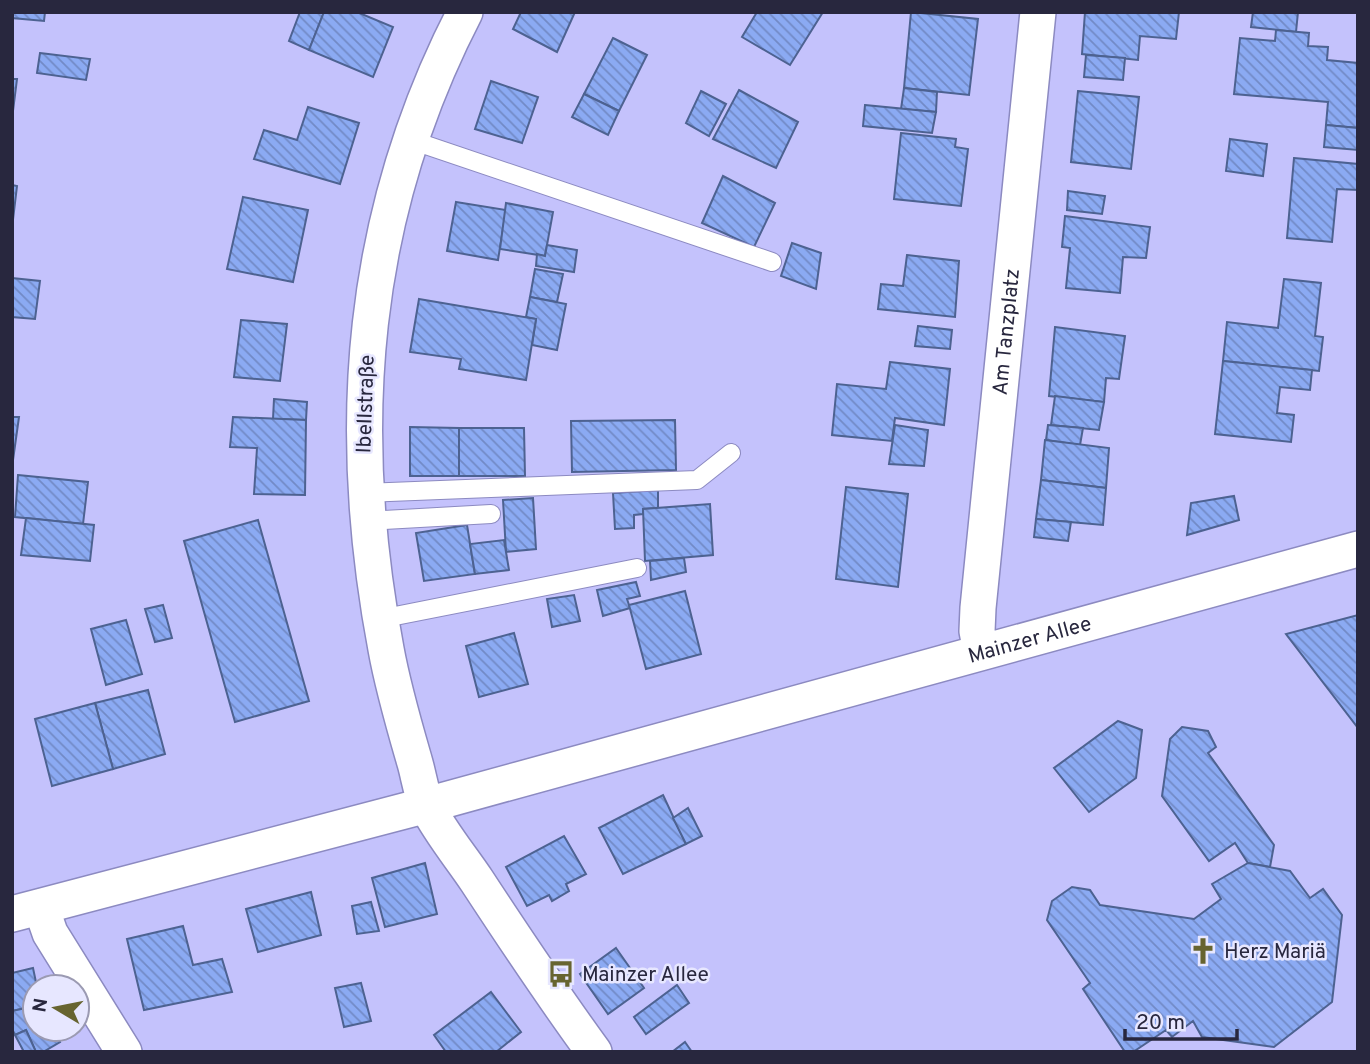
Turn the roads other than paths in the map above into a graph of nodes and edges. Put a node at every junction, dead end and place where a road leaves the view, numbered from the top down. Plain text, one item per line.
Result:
1 (465, 12) edge
2 (1038, 12) edge
3 (411, 141) junction
4 (772, 262) dead end
5 (731, 453) dead end
6 (365, 507) junction
7 (491, 514) dead end
8 (1358, 549) edge
9 (637, 568) dead end
10 (380, 619) junction
11 (981, 652) junction
12 (427, 805) junction
13 (27, 911) edge
14 (124, 1052) edge
15 (594, 1052) edge

1 - 3 street, Ibellstraße
2 - 11 street, Am Tanzplatz
3 - 4 lane
3 - 6 street, Ibellstraße
5 - 6 lane
6 - 7 lane
6 - 10 street, Ibellstraße
8 - 11 street, Mainzer Allee
9 - 10 lane
10 - 12 street, Ibellstraße
11 - 12 street, Mainzer Allee
12 - 13 street, Mainzer Allee
12 - 15 street, Ibellstraße
13 - 14 street

